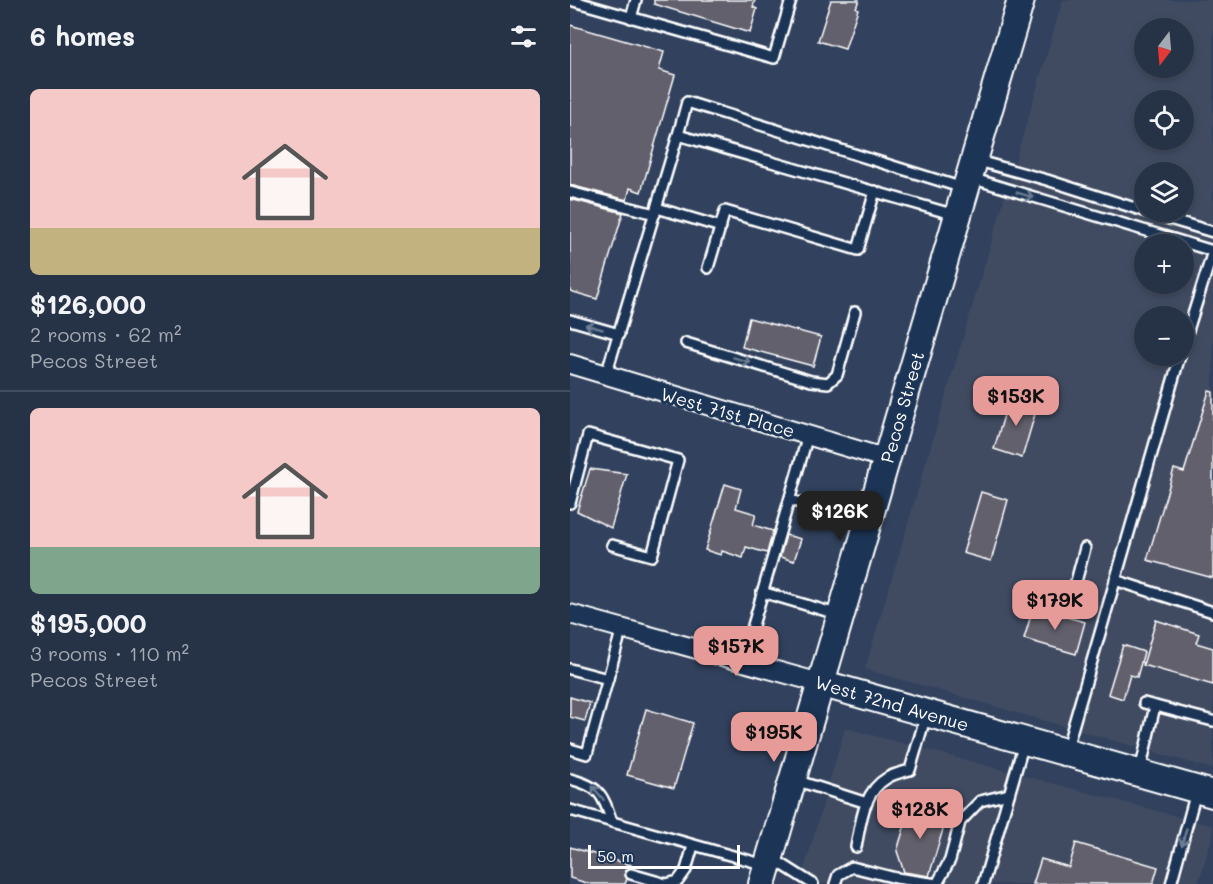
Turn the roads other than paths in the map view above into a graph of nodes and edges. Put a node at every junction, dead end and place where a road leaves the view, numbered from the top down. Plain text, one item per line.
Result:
1 (570, 0) edge
2 (636, 0) edge
3 (791, 0) edge
4 (1021, 0) edge
5 (631, 18) junction
6 (678, 135) junction
7 (969, 175) junction
8 (875, 191) junction
9 (570, 192) edge
10 (1134, 208) edge
11 (656, 211) junction
12 (957, 216) junction
13 (1181, 222) edge
14 (721, 227) junction
15 (1213, 232) edge
16 (1213, 251) edge
17 (708, 268) dead end
18 (1194, 311) edge
19 (855, 312) dead end
20 (570, 320) edge
21 (619, 334) junction
22 (686, 344) dead end
23 (570, 364) edge
24 (1177, 366) edge
25 (606, 375) junction
26 (808, 435) junction
27 (887, 459) junction
28 (790, 500) junction
29 (570, 503) edge
30 (868, 523) junction
31 (612, 545) dead end
32 (1085, 548) dead end
33 (1115, 580) junction
34 (762, 592) junction
35 (1070, 604) dead end
36 (1213, 612) edge
37 (570, 614) edge
38 (840, 615) junction
39 (622, 628) junction
40 (742, 660) junction
41 (570, 669) edge
42 (608, 679) junction
43 (820, 683) junction
44 (1144, 703) dead end
45 (1155, 706) junction
46 (926, 712) junction
47 (1213, 721) edge
48 (1025, 741) junction
49 (570, 749) edge
50 (1066, 753) junction
51 (1140, 774) junction
52 (570, 778) edge
53 (792, 779) junction
54 (1205, 792) edge
55 (1009, 794) junction
56 (867, 803) junction
57 (570, 810) edge
58 (612, 822) junction
59 (693, 846) junction
60 (856, 847) dead end
61 (766, 869) edge
62 (631, 874) dead end
63 (813, 884) edge
64 (835, 884) edge
65 (982, 884) edge
66 (1170, 884) edge

1 - 5 lane
2 - 5 lane
3 - 5 lane
4 - 7 main road, Pecos Street
6 - 7 lane
6 - 8 lane
6 - 11 lane
7 - 10 lane
7 - 12 main road, Pecos Street
7 -> 16 lane
8 - 12 lane
8 - 14 lane
9 - 11 lane
11 - 14 lane
11 - 21 lane
12 - 27 main road, Pecos Street
13 - 15 lane
14 - 17 lane
16 - 18 lane
22 -> 19 lane
21 -> 20 lane
21 - 25 lane
23 - 25 street, West 71st Place
24 - 33 lane
25 - 26 street, West 71st Place
26 - 27 street, West 71st Place
26 - 28 lane
27 - 30 main road, Pecos Street
28 - 30 lane
28 - 34 lane
29 - 31 lane
30 - 38 main road, Pecos Street
32 - 35 lane
33 - 36 lane
33 - 50 lane
34 - 38 lane
34 - 40 lane
37 - 39 street, West 72nd Avenue
38 - 43 main road, Pecos Street
39 - 40 street, West 72nd Avenue
39 - 42 lane
40 - 43 street, West 72nd Avenue
41 - 42 lane
42 - 49 lane
43 - 46 main road, West 72nd Avenue
43 - 53 main road, Pecos Street
44 - 45 lane
45 - 47 lane
45 - 51 lane
46 - 48 main road, West 72nd Avenue
46 - 56 lane
48 - 50 main road, West 72nd Avenue
48 - 55 lane
50 - 51 main road, West 72nd Avenue
51 - 54 main road, West 72nd Avenue
58 -> 52 lane
53 - 56 lane
53 - 61 main road, Pecos Street
54 -> 66 lane
55 - 64 lane
55 - 65 lane
56 - 60 lane
57 - 58 lane
58 - 59 lane
59 - 61 lane
59 - 62 lane
61 - 63 lane

